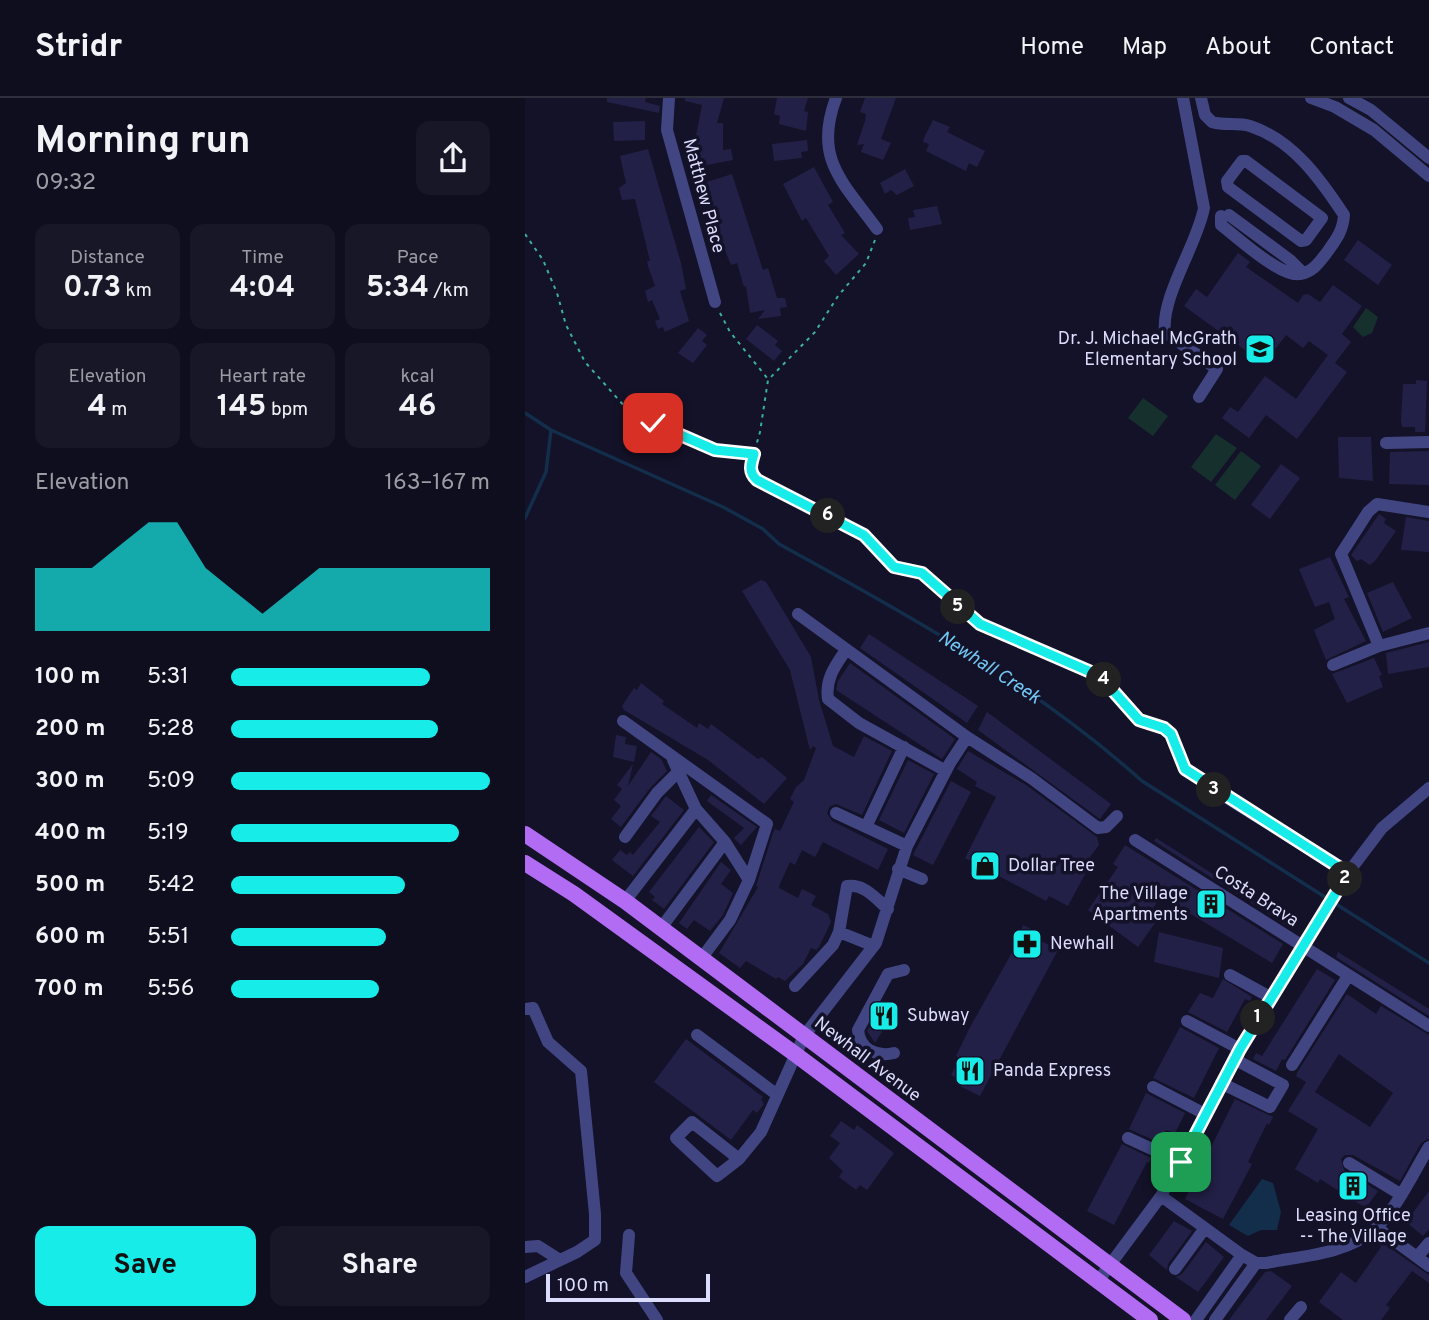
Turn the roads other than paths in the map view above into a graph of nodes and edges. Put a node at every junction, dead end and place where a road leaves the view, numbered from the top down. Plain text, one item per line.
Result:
1 (669, 98) edge
2 (837, 98) edge
3 (1183, 98) edge
4 (1201, 98) edge
5 (1311, 98) edge
6 (1349, 98) edge
7 (1429, 158) edge
8 (1429, 176) edge
9 (1242, 199) junction
10 (1204, 208) junction
11 (1225, 216) junction
12 (1322, 218) junction
13 (1343, 226) junction
14 (877, 229) road end
15 (1303, 273) junction
16 (715, 302) road end
17 (1199, 397) dead end
18 (1429, 442) edge
19 (1386, 443) dead end
20 (1429, 512) edge
21 (798, 614) dead end
22 (1429, 633) edge
23 (1379, 646) junction
24 (846, 650) junction
25 (1333, 665) dead end
26 (623, 722) dead end
27 (967, 737) junction
28 (904, 747) junction
29 (682, 769) junction
30 (946, 771) junction
31 (1429, 788) edge
32 (1214, 790) road end
33 (697, 808) junction
34 (836, 813) dead end
35 (1117, 816) dead end
36 (866, 827) junction
37 (525, 834) edge
38 (625, 837) dead end
39 (1135, 840) dead end
40 (725, 842) junction
41 (907, 846) junction
42 (525, 863) edge
43 (898, 869) junction
44 (1346, 876) junction
45 (922, 879) dead end
46 (749, 880) junction
47 (625, 901) junction
48 (888, 909) junction
49 (661, 928) junction
50 (839, 932) junction
51 (874, 946) junction
52 (1301, 947) junction
53 (701, 958) junction
54 (904, 970) dead end
55 (1230, 975) dead end
56 (1348, 976) junction
57 (795, 986) dead end
58 (1271, 997) junction
59 (525, 1009) edge
60 (1187, 1021) dead end
61 (1429, 1026) edge
62 (697, 1035) dead end
63 (804, 1036) junction
64 (894, 1053) dead end
65 (795, 1054) junction
66 (1237, 1054) junction
67 (1292, 1065) dead end
68 (1221, 1083) junction
69 (1153, 1087) dead end
70 (776, 1094) junction
71 (1205, 1114) junction
72 (1128, 1138) dead end
73 (1429, 1147) edge
74 (739, 1158) junction
75 (1181, 1162) junction
76 (1349, 1163) dead end
77 (977, 1166) junction
78 (966, 1181) junction
79 (1400, 1194) junction
80 (1161, 1196) junction
81 (1376, 1227) junction
82 (1206, 1228) junction
83 (629, 1235) dead end
84 (1429, 1243) edge
85 (525, 1247) edge
86 (1242, 1255) junction
87 (1417, 1257) junction
88 (560, 1260) junction
89 (1256, 1262) junction
90 (1110, 1266) junction
91 (1429, 1266) edge
92 (1175, 1269) dead end
93 (525, 1276) edge
94 (1098, 1281) junction
95 (1301, 1307) dead end
96 (657, 1320) edge
97 (1150, 1320) edge
98 (1183, 1320) edge
99 (1196, 1320) edge
100 (1215, 1320) edge
101 (1290, 1320) edge

1 - 16 street, Matthew Place
2 - 14 street
3 - 10 street
4 - 13 street
5 - 8 street
6 - 7 street
9 - 11 street
9 - 12 street
9 - 12 street
10 - 11 street
10 - 17 street
11 - 15 street
11 - 15 street
12 - 13 street
13 - 15 street
18 - 19 street
20 - 23 street
21 - 24 street
22 - 23 street
23 - 25 street
24 - 27 street
24 - 28 street
26 - 29 street
27 - 30 street
27 - 35 street
28 - 30 street
28 - 36 street
29 - 33 street
29 - 38 street
29 - 46 street
30 - 41 street
31 - 44 street
32 - 44 street
33 - 40 street
33 - 47 street
34 - 36 street
36 - 41 street
37 - 47 main road, Newhall Avenue
39 - 52 street, Costa Brava
40 - 46 street
40 - 49 street
41 - 43 street
42 - 65 main road
43 - 45 street
43 - 48 street
44 - 52 street
46 - 53 street
47 - 49 main road, Newhall Avenue
48 - 50 street
48 - 51 street
49 - 53 main road, Newhall Avenue
50 - 51 street
50 - 57 street
51 - 63 street
52 - 56 street, Costa Brava
52 - 58 street
53 - 63 main road, Newhall Avenue
54 - 64 street
55 - 58 street
56 - 61 street, Costa Brava
56 - 67 street
58 - 66 street
59 - 88 street
60 - 66 street
62 - 70 street
63 - 65 street
63 - 77 main road, Newhall Avenue
65 - 70 street
65 - 78 main road
66 - 68 street
66 - 68 street
68 - 71 street
69 - 71 street
70 - 74 street
71 - 75 street
72 - 75 street
73 - 79 street
74 - 74 street
75 - 80 street
76 - 79 street
77 - 78 main road
77 - 90 main road, Newhall Avenue
78 - 94 main road
79 - 81 street
80 - 82 street
80 - 90 street
81 - 87 street
81 - 89 street
82 - 86 street
82 - 92 street
83 - 96 street
84 - 87 street
85 - 88 street
86 - 89 street
86 - 99 street
87 - 91 street
88 - 93 street
89 - 100 street
90 - 94 street
90 - 98 main road, Newhall Avenue
94 - 97 main road
95 - 101 street

